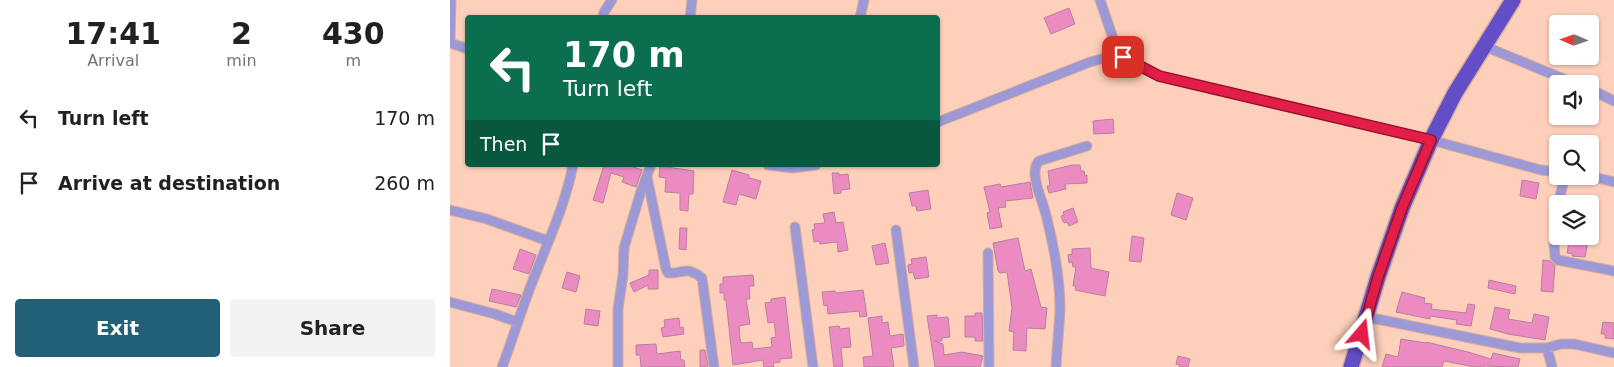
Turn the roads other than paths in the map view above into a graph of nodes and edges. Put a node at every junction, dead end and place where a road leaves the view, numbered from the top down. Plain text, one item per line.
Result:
1 (451, 0) edge
2 (612, 0) edge
3 (692, 0) edge
4 (864, 0) edge
5 (1100, 0) edge
6 (1513, 0) edge
7 (604, 15) edge
8 (690, 15) edge
9 (861, 15) edge
10 (450, 42) edge
11 (1484, 46) junction
12 (465, 48) edge
13 (1123, 57) junction
14 (1554, 75) edge
15 (1599, 94) edge
16 (1614, 100) edge
17 (940, 121) edge
18 (1431, 140) junction
19 (1087, 146) dead end
20 (573, 167) edge
21 (650, 167) edge
22 (785, 167) edge
23 (801, 167) edge
24 (1549, 171) edge
25 (648, 177) junction
26 (1599, 178) edge
27 (1614, 182) edge
28 (450, 210) edge
29 (795, 227) dead end
30 (896, 230) dead end
31 (548, 241) junction
32 (1554, 245) edge
33 (988, 253) dead end
34 (1614, 271) edge
35 (450, 302) edge
36 (1367, 317) junction
37 (517, 322) junction
38 (1547, 348) junction
39 (1614, 353) edge
40 (502, 367) edge
41 (618, 367) edge
42 (714, 367) edge
43 (814, 367) edge
44 (914, 367) edge
45 (989, 367) edge
46 (1056, 367) edge
47 (1352, 367) edge
48 (1552, 367) edge

1 - 10 street
2 - 7 street
3 - 8 street
4 - 9 street
5 - 13 street
6 - 11 highway
10 - 12 street
11 - 14 street
11 - 18 highway
13 - 17 street
13 - 18 street
15 - 16 street
18 - 24 street
18 - 36 highway
19 - 46 street
20 - 31 street
21 - 25 street
22 - 23 street
25 - 41 street
25 - 42 street
26 - 27 street
28 - 31 street
29 - 43 street
30 - 44 street
31 - 37 street
32 - 34 street
33 - 45 street
35 - 37 street
36 - 38 street
36 - 47 highway
37 - 40 street
38 - 39 street
38 - 48 street

